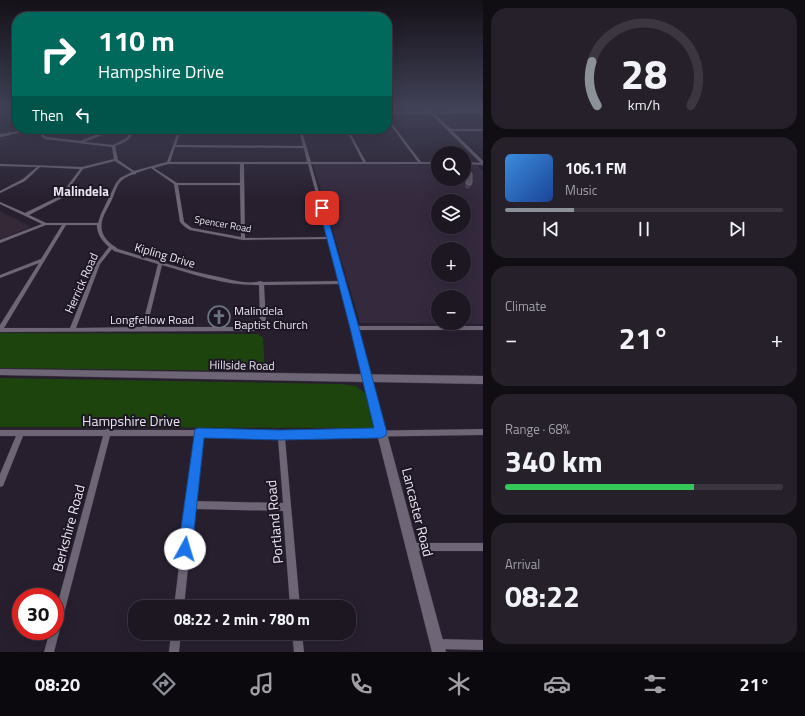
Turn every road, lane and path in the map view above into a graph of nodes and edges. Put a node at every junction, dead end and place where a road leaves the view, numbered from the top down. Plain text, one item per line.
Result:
1 (47, 138) edge
2 (89, 138) edge
3 (129, 138) edge
4 (176, 138) edge
5 (302, 138) edge
6 (352, 138) edge
7 (402, 138) edge
8 (458, 138) edge
9 (79, 142) junction
10 (114, 146) junction
11 (174, 146) junction
12 (304, 147) junction
13 (116, 160) junction
14 (168, 163) junction
15 (242, 163) junction
16 (309, 163) junction
17 (365, 163) junction
18 (420, 163) junction
19 (431, 163) edge
20 (471, 164) edge
21 (483, 164) edge
22 (0, 165) edge
23 (40, 167) junction
24 (82, 168) junction
25 (152, 168) junction
26 (135, 173) junction
27 (176, 184) junction
28 (242, 184) junction
29 (0, 192) edge
30 (0, 204) edge
31 (25, 215) junction
32 (45, 224) junction
33 (65, 224) junction
34 (98, 224) junction
35 (330, 238) junction
36 (244, 239) junction
37 (0, 242) edge
38 (111, 247) junction
39 (42, 260) junction
40 (160, 264) junction
41 (0, 277) edge
42 (342, 282) junction
43 (261, 283) junction
44 (355, 328) junction
45 (483, 328) edge
46 (0, 330) edge
47 (72, 330) junction
48 (144, 330) junction
49 (0, 372) edge
50 (368, 379) junction
51 (483, 380) edge
52 (108, 432) junction
53 (483, 432) edge
54 (0, 433) edge
55 (22, 433) junction
56 (199, 433) junction
57 (381, 433) junction
58 (280, 435) junction
59 (0, 483) edge
60 (189, 505) junction
61 (287, 507) junction
62 (411, 547) junction
63 (483, 547) edge
64 (64, 597) edge
65 (180, 600) edge
66 (294, 600) edge
67 (52, 640) edge
68 (175, 640) edge
69 (298, 640) edge
70 (483, 645) edge
71 (437, 648) edge
72 (49, 652) edge
73 (174, 652) edge
74 (299, 652) edge

1 - 9 street
2 - 9 street
3 - 10 street
4 - 11 street
5 - 12 street
6 - 17 street
7 - 18 street
8 - 21 main road
9 - 10 street
10 - 13 street
11 - 12 street
11 - 14 street
12 - 16 street
13 - 24 street
13 - 26 street
14 - 15 street
14 - 25 street
15 - 16 street
15 - 28 street
16 - 17 street
16 - 35 street
17 - 18 street
18 - 19 street
20 - 21 street
22 - 23 street
23 - 24 street
23 - 29 street
24 - 31 street
25 - 26 street
25 - 27 street
26 - 34 street
27 - 28 street
27 - 36 street, Spencer Road
28 - 36 street
30 - 31 street
31 - 32 street
32 - 33 street
32 - 37 street
33 - 34 street
33 - 39 street
34 - 38 street
35 - 36 street, Spencer Road
35 - 42 street
38 - 40 street, Kipling Drive
38 - 47 street, Herrick Road
39 - 41 street
39 - 46 street
40 - 43 street, Kipling Drive
40 - 48 street
42 - 43 street, Kipling Drive
42 - 44 street
43 - 48 street, Longfellow Road
44 - 45 street
44 - 50 street
46 - 47 street, Longfellow Road
47 - 48 street, Longfellow Road
49 - 50 main road, Hillside Road
50 - 51 main road, Hillside Road
50 - 57 main road, Lancaster Road
52 - 55 street, Hampshire Drive
52 - 56 street, Hampshire Drive
52 - 64 street, Berkshire Road
53 - 57 street, Hampshire Drive
54 - 55 street, Hampshire Drive
55 - 59 street
56 - 58 street, Hampshire Drive
56 - 60 street
57 - 58 street, Hampshire Drive
57 - 62 main road, Lancaster Road
58 - 61 street, Portland Road
60 - 61 street
60 - 65 street
61 - 66 street, Portland Road
62 - 63 street
62 - 71 main road, Lancaster Road
67 - 72 street, Berkshire Road
68 - 73 street
69 - 74 street
70 - 71 street

